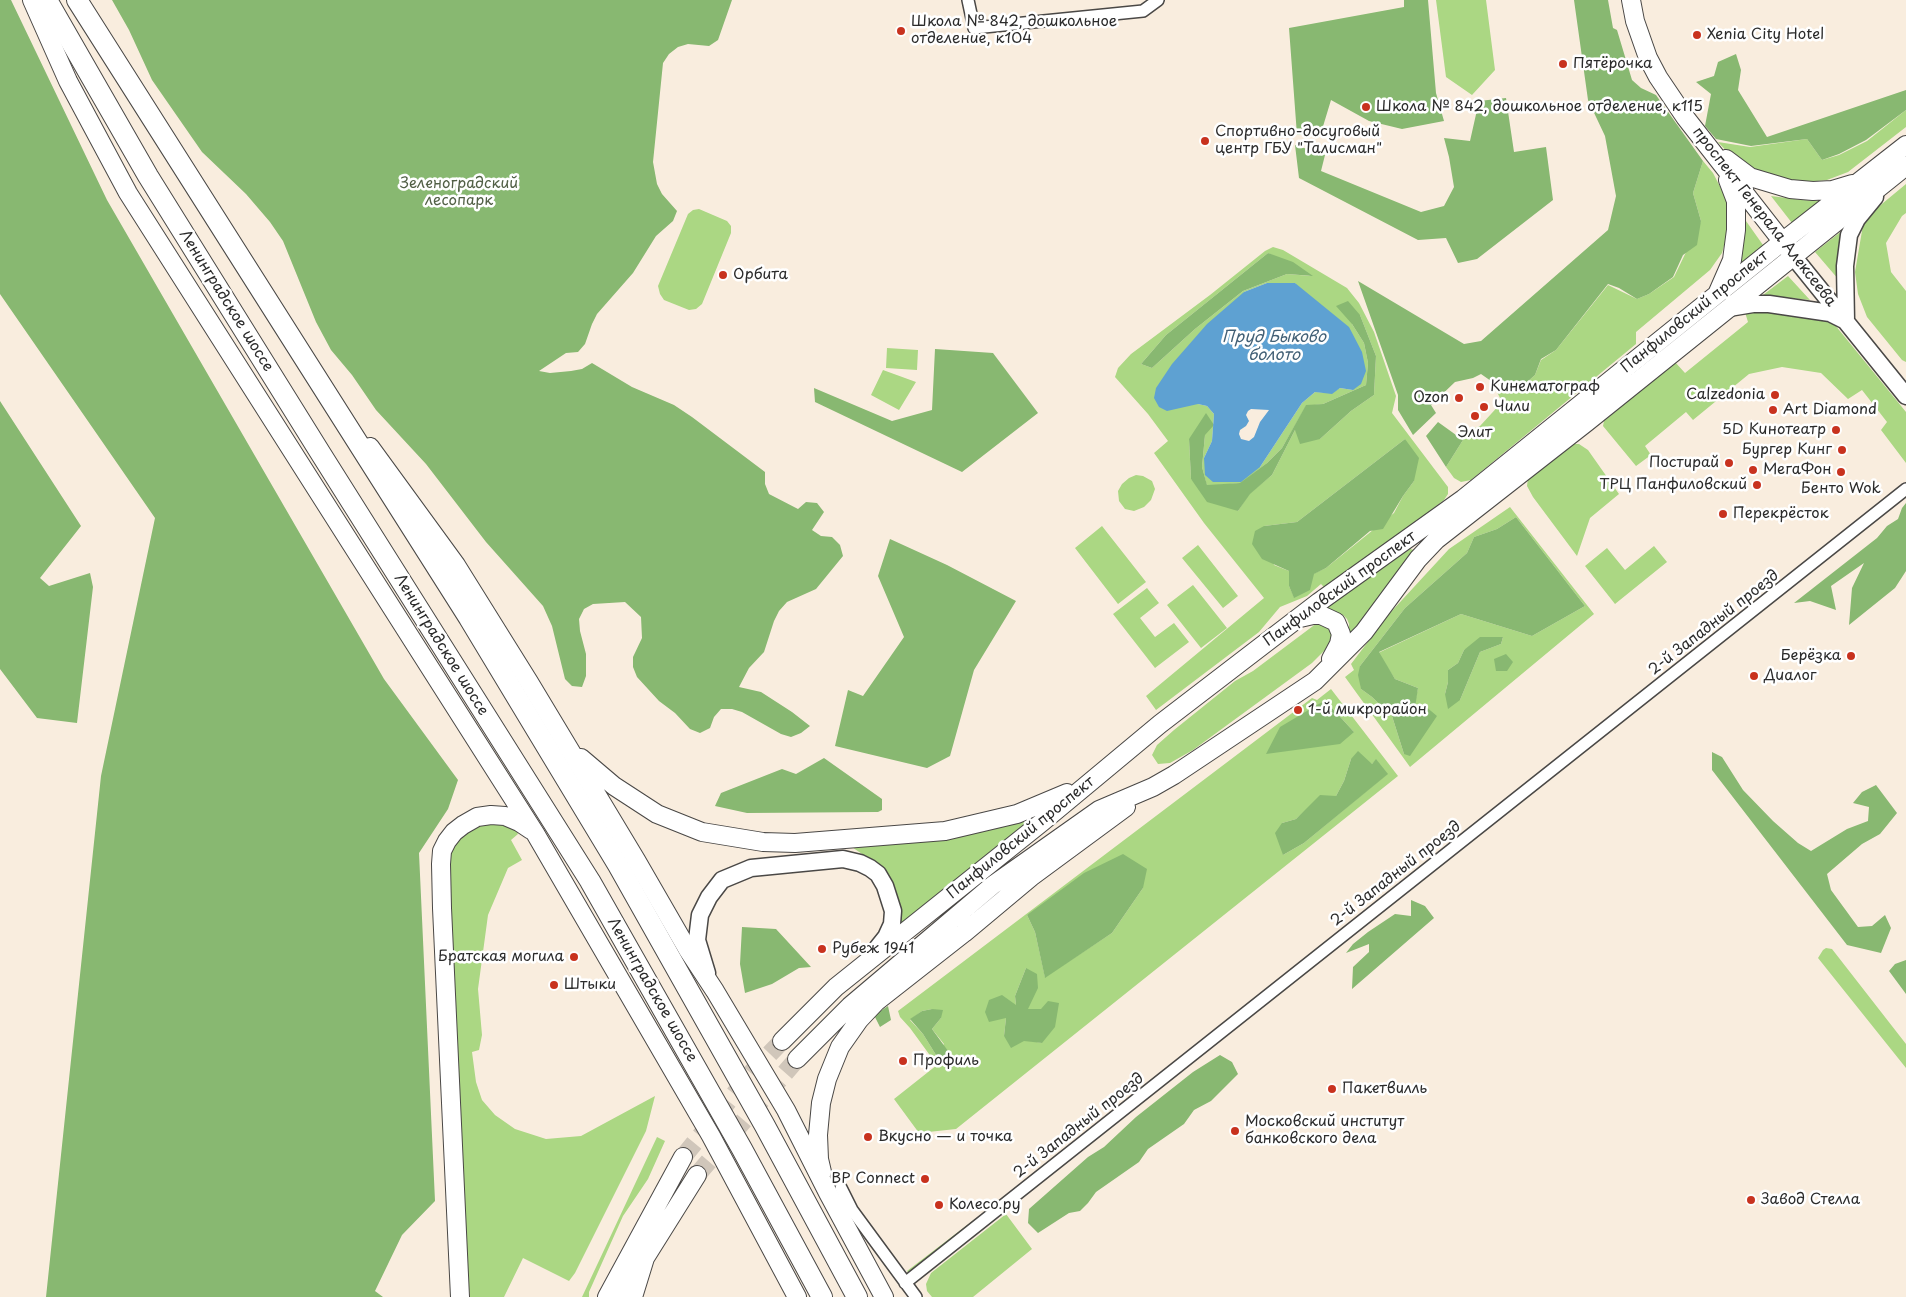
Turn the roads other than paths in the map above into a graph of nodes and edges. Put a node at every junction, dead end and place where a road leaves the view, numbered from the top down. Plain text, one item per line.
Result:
1 (32, 0) edge
2 (47, 0) edge
3 (77, 0) edge
4 (968, 0) edge
5 (1158, 0) edge
6 (1631, 0) edge
7 (1906, 145) edge
8 (1710, 147) junction
9 (1906, 167) edge
10 (1860, 182) junction
11 (1782, 242) junction
12 (1794, 256) junction
13 (1716, 295) junction
14 (1729, 308) junction
15 (1846, 321) junction
16 (316, 375) junction
17 (1906, 396) edge
18 (1906, 489) edge
19 (1297, 619) junction
20 (1322, 674) junction
21 (565, 742) junction
22 (1098, 775) junction
23 (1153, 788) junction
24 (535, 833) junction
25 (863, 964) junction
26 (715, 990) junction
27 (782, 1041) tunnel mouth
28 (797, 1059) tunnel mouth
29 (683, 1157) tunnel mouth
30 (697, 1176) tunnel mouth
31 (834, 1191) junction
32 (771, 1249) junction
33 (645, 1258) junction
34 (905, 1282) junction
35 (460, 1297) edge
36 (607, 1297) edge
37 (623, 1297) edge
38 (633, 1297) edge
39 (785, 1297) edge
40 (797, 1297) edge
41 (822, 1297) edge
42 (857, 1297) edge
43 (884, 1297) edge
44 (916, 1297) edge

1 - 24 main road, Ленинградское шоссе
2 - 41 highway, Ленинградское шоссе
3 - 16 highway, Ленинградское шоссе
4 - 5 street
6 - 8 main road, проспект Генерала Алексеева
7 - 10 main road, Панфиловский проспект
8 - 10 main road
8 - 11 main road, проспект Генерала Алексеева
8 - 13 main road
9 - 12 main road, Панфиловский проспект
9 - 15 main road
10 - 11 main road, Панфиловский проспект
11 - 12 main road, проспект Генерала Алексеева
11 - 13 main road, Панфиловский проспект
12 - 14 main road, Панфиловский проспект
12 - 15 main road, проспект Генерала Алексеева
13 - 19 main road, Панфиловский проспект
14 - 15 main road
14 - 20 main road, Панфиловский проспект
15 - 17 main road, проспект Генерала Алексеева
16 - 21 main road, Ленинградское шоссе
16 - 42 highway, Ленинградское шоссе
18 - 34 street, 2-й Западный проезд
19 - 20 main road
19 - 22 main road, Панфиловский проспект
20 - 23 main road, Панфиловский проспект
21 - 22 main road
21 - 26 main road, Ленинградское шоссе
22 - 25 main road, Панфиловский проспект
23 - 28 main road, Панфиловский проспект
23 - 31 main road
24 - 32 main road, Ленинградское шоссе
24 - 35 main road
25 - 26 main road
25 - 27 main road, Панфиловский проспект
26 - 31 main road, Ленинградское шоссе
29 - 36 main road
30 - 33 main road
31 - 34 street
31 - 43 main road, Ленинградское шоссе
32 - 39 main road
32 - 40 main road, Ленинградское шоссе
33 - 37 main road
33 - 38 main road
34 - 44 street

